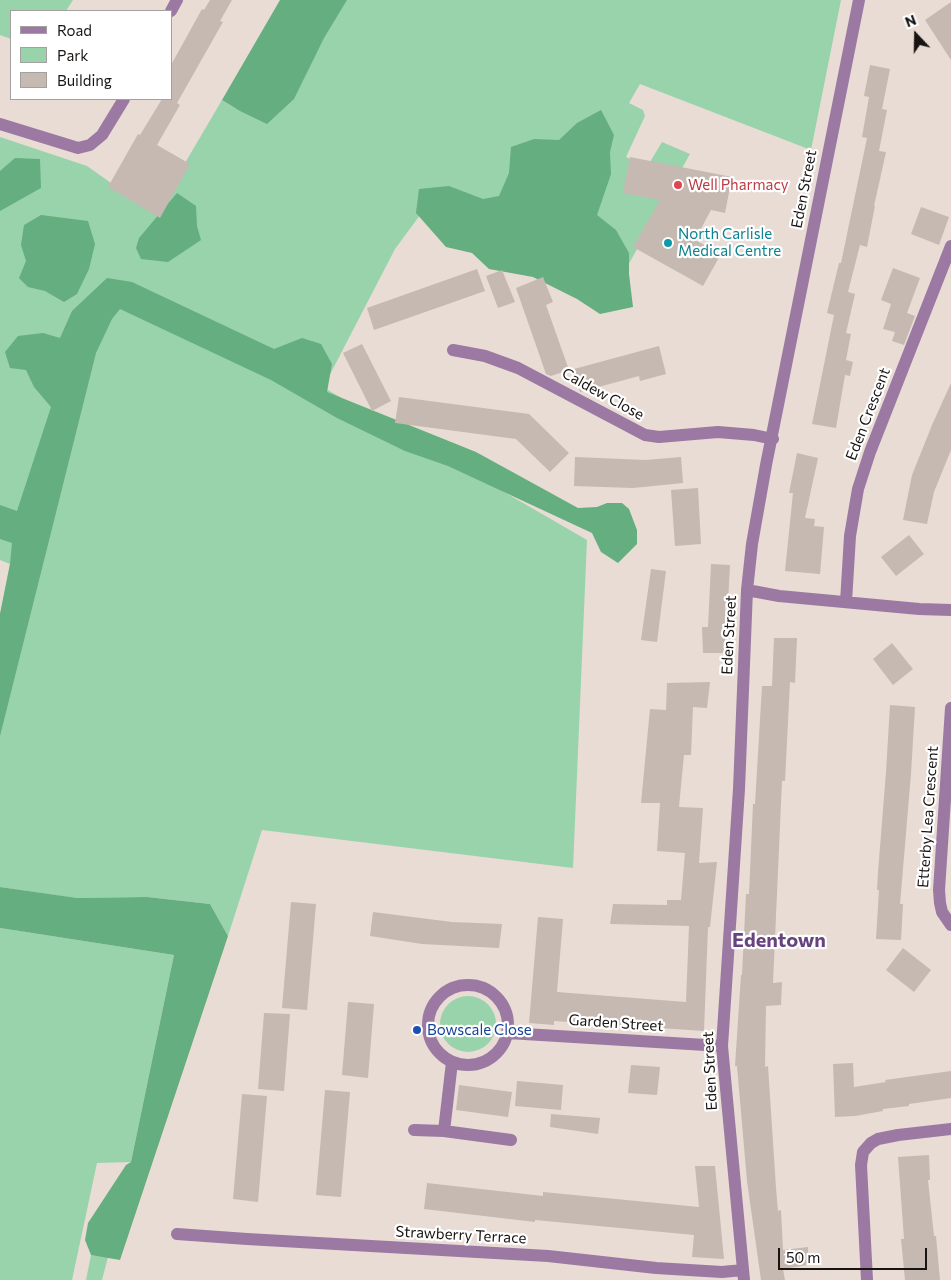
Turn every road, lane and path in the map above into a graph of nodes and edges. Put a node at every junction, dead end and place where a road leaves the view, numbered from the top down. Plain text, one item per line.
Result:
1 (860, 0) edge
2 (123, 100) edge
3 (0, 124) edge
4 (951, 246) edge
5 (453, 350) dead end
6 (773, 439) junction
7 (747, 590) junction
8 (846, 602) junction
9 (951, 610) edge
10 (951, 708) edge
11 (951, 925) edge
12 (508, 1033) junction
13 (722, 1046) junction
14 (452, 1062) junction
15 (951, 1129) edge
16 (414, 1130) dead end
17 (444, 1131) junction
18 (511, 1140) dead end
19 (176, 1234) dead end
20 (744, 1275) edge
21 (867, 1280) edge

1 - 6 street, Eden Street
2 - 3 street
4 - 8 street, Eden Crescent
5 - 6 street, Caldew Close
6 - 7 street, Eden Street
7 - 8 street
7 - 13 street, Eden Street
8 - 9 street
10 - 11 street, Etterby Lea Crescent
12 - 13 street, Garden Street
12 - 14 street
12 - 14 street
13 - 20 street, Eden Street
14 - 17 street
15 - 21 street
16 - 17 street
17 - 18 street
19 - 20 street, Strawberry Terrace

